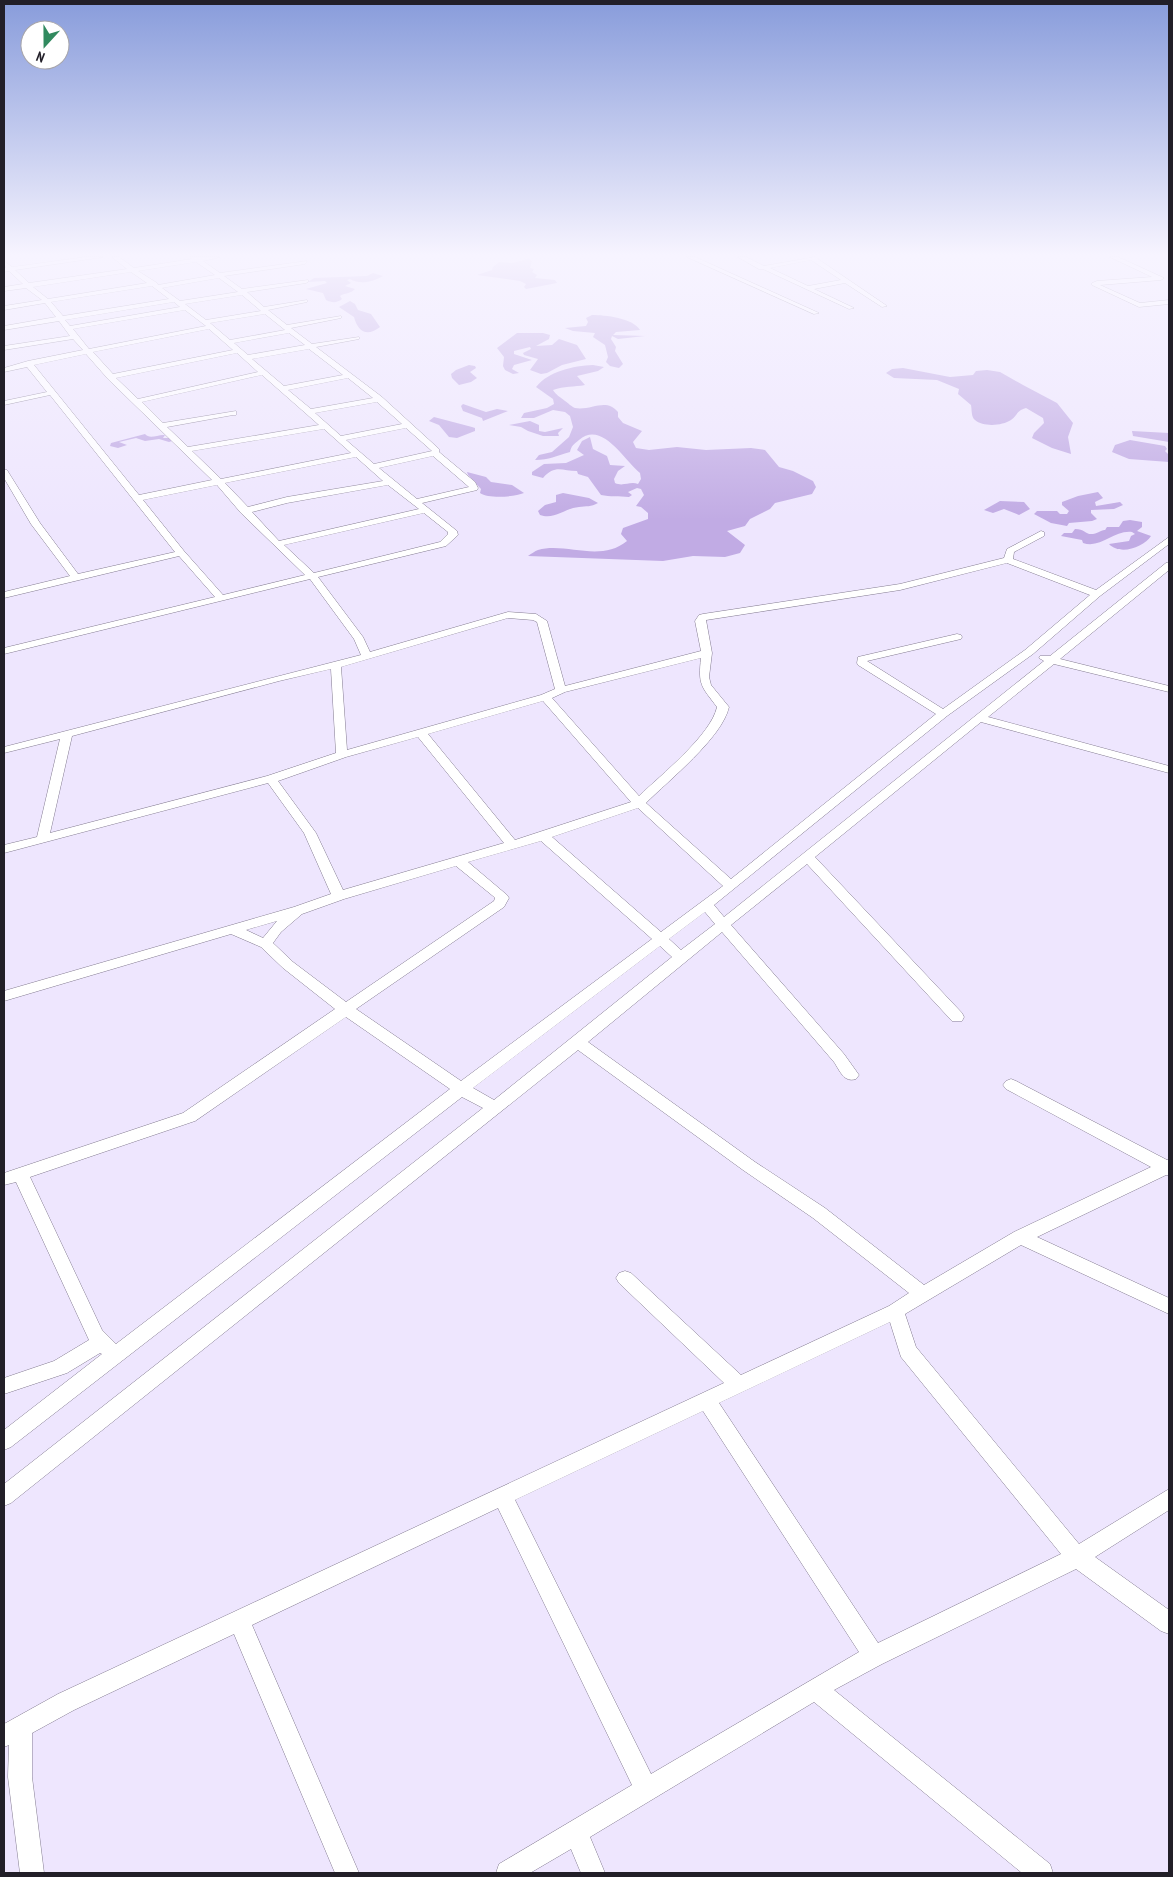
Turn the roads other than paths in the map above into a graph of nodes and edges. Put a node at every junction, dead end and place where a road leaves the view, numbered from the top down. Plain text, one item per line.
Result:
1 (26, 345) edge
2 (82, 345) edge
3 (118, 345) edge
4 (231, 345) edge
5 (319, 345) edge
6 (311, 346) junction
7 (4, 348) edge
8 (88, 351) junction
9 (237, 351) junction
10 (246, 358) junction
11 (28, 363) junction
12 (4, 370) edge
13 (263, 373) junction
14 (111, 376) junction
15 (349, 376) junction
16 (281, 388) junction
17 (50, 393) junction
18 (379, 399) junction
19 (138, 401) junction
20 (4, 403) edge
21 (309, 412) junction
22 (233, 413) dead end
23 (408, 425) junction
24 (162, 426) junction
25 (325, 426) junction
26 (341, 438) junction
27 (185, 450) junction
28 (436, 453) junction
29 (358, 454) junction
30 (373, 467) junction
31 (4, 472) edge
32 (218, 482) junction
33 (390, 482) junction
34 (137, 498) junction
35 (416, 502) junction
36 (244, 510) junction
37 (427, 510) junction
38 (1041, 534) dead end
39 (1169, 540) edge
40 (277, 544) junction
41 (1154, 552) junction
42 (181, 553) junction
43 (1169, 557) edge
44 (1008, 560) junction
45 (1142, 561) junction
46 (1168, 568) edge
47 (312, 576) junction
48 (76, 578) junction
49 (1097, 594) junction
50 (4, 595) edge
51 (222, 599) junction
52 (957, 637) dead end
53 (4, 651) edge
54 (1029, 652) junction
55 (707, 653) junction
56 (366, 655) junction
57 (1050, 660) junction
58 (336, 665) junction
59 (987, 683) junction
60 (1169, 689) edge
61 (561, 690) junction
62 (1010, 692) junction
63 (545, 697) junction
64 (943, 714) junction
65 (978, 718) junction
66 (420, 732) junction
67 (67, 733) junction
68 (4, 750) edge
69 (342, 755) junction
70 (1169, 770) edge
71 (271, 779) junction
72 (639, 803) junction
73 (543, 836) junction
74 (43, 837) junction
75 (511, 844) junction
76 (4, 849) edge
77 (808, 857) junction
78 (458, 861) junction
79 (731, 886) junction
80 (340, 896) junction
81 (706, 905) junction
82 (299, 910) junction
83 (723, 924) junction
84 (230, 929) junction
85 (659, 939) junction
86 (266, 944) junction
87 (681, 957) junction
88 (4, 996) edge
89 (345, 1009) junction
90 (957, 1017) dead end
91 (578, 1042) junction
92 (851, 1075) dead end
93 (1011, 1084) dead end
94 (461, 1089) junction
95 (494, 1107) junction
96 (1168, 1167) edge
97 (12, 1176) edge
98 (1020, 1237) junction
99 (625, 1278) dead end
100 (922, 1293) junction
101 (1169, 1306) edge
102 (895, 1310) junction
103 (109, 1349) junction
104 (738, 1384) junction
105 (4, 1386) edge
106 (706, 1399) junction
107 (4, 1441) edge
108 (4, 1496) edge
109 (502, 1496) junction
110 (1169, 1499) edge
111 (1076, 1557) junction
112 (240, 1620) junction
113 (1169, 1624) edge
114 (874, 1656) junction
115 (815, 1689) junction
116 (12, 1731) edge
117 (647, 1790) junction
118 (576, 1833) junction
119 (32, 1873) edge
120 (347, 1873) edge
121 (508, 1873) edge
122 (593, 1873) edge
123 (1041, 1873) edge

1 - 7 street
2 - 8 street
3 - 8 street
4 - 9 street
5 - 6 street
6 - 10 street
6 - 15 street
8 - 11 street
8 - 14 street
9 - 10 street
9 - 14 street
10 - 13 street
11 - 12 street
11 - 17 street
13 - 16 street
13 - 19 street
14 - 19 street
15 - 16 street
15 - 18 street
16 - 21 street
17 - 20 street
17 - 34 street
18 - 21 street
18 - 23 street
19 - 24 street
21 - 25 street
22 - 24 street
23 - 26 street
23 - 28 street
24 - 27 street
25 - 26 street
25 - 27 street
26 - 29 street
27 - 32 street
28 - 30 street
28 - 35 street
29 - 30 street
29 - 32 street
30 - 33 street
31 - 48 street
32 - 34 street
32 - 36 street
33 - 35 street
33 - 36 street
34 - 42 street
35 - 37 street
36 - 40 street
37 - 40 street
37 - 47 street
38 - 44 street
39 - 41 street
40 - 47 street
41 - 43 street
41 - 45 street
42 - 48 street
42 - 51 street
44 - 49 street
44 - 55 street
45 - 46 street
45 - 49 street
46 - 57 street
47 - 51 street
47 - 56 street
48 - 50 street
49 - 54 street
51 - 53 street
52 - 64 street
54 - 57 street
54 - 59 street
55 - 61 street
55 - 72 street
56 - 58 street
56 - 61 street
57 - 60 street
57 - 62 street
58 - 67 street
58 - 69 street
59 - 62 street
59 - 64 street
61 - 63 street
62 - 65 street
63 - 66 street
63 - 72 street
64 - 79 street
65 - 70 street
65 - 77 street
66 - 69 street
66 - 75 street
67 - 68 street
67 - 74 street
69 - 71 street
71 - 74 street
71 - 80 street
72 - 73 street
72 - 79 street
73 - 75 street
73 - 85 street
74 - 76 street
75 - 78 street
77 - 83 street
77 - 90 street
78 - 80 street
78 - 89 street
79 - 81 street
80 - 82 street
81 - 83 street
81 - 85 street
82 - 84 street
82 - 86 street
83 - 87 street
83 - 92 street
84 - 86 street
84 - 88 street
85 - 87 street
85 - 94 street
86 - 89 street
87 - 91 street
89 - 94 street
89 - 97 street
91 - 95 street
91 - 100 street
93 - 96 street
94 - 95 street
94 - 103 street
95 - 108 street
96 - 98 street
97 - 103 street
98 - 100 street
98 - 101 street
99 - 104 street
100 - 102 street
102 - 104 street
102 - 111 street
103 - 105 street
103 - 107 street
104 - 106 street
106 - 109 street
106 - 114 street
109 - 112 street
109 - 117 street
110 - 111 street
111 - 113 street
111 - 114 street
112 - 116 street
112 - 120 street
114 - 115 street
115 - 117 street
115 - 123 street
116 - 119 street
117 - 118 street
118 - 121 street
118 - 122 street

